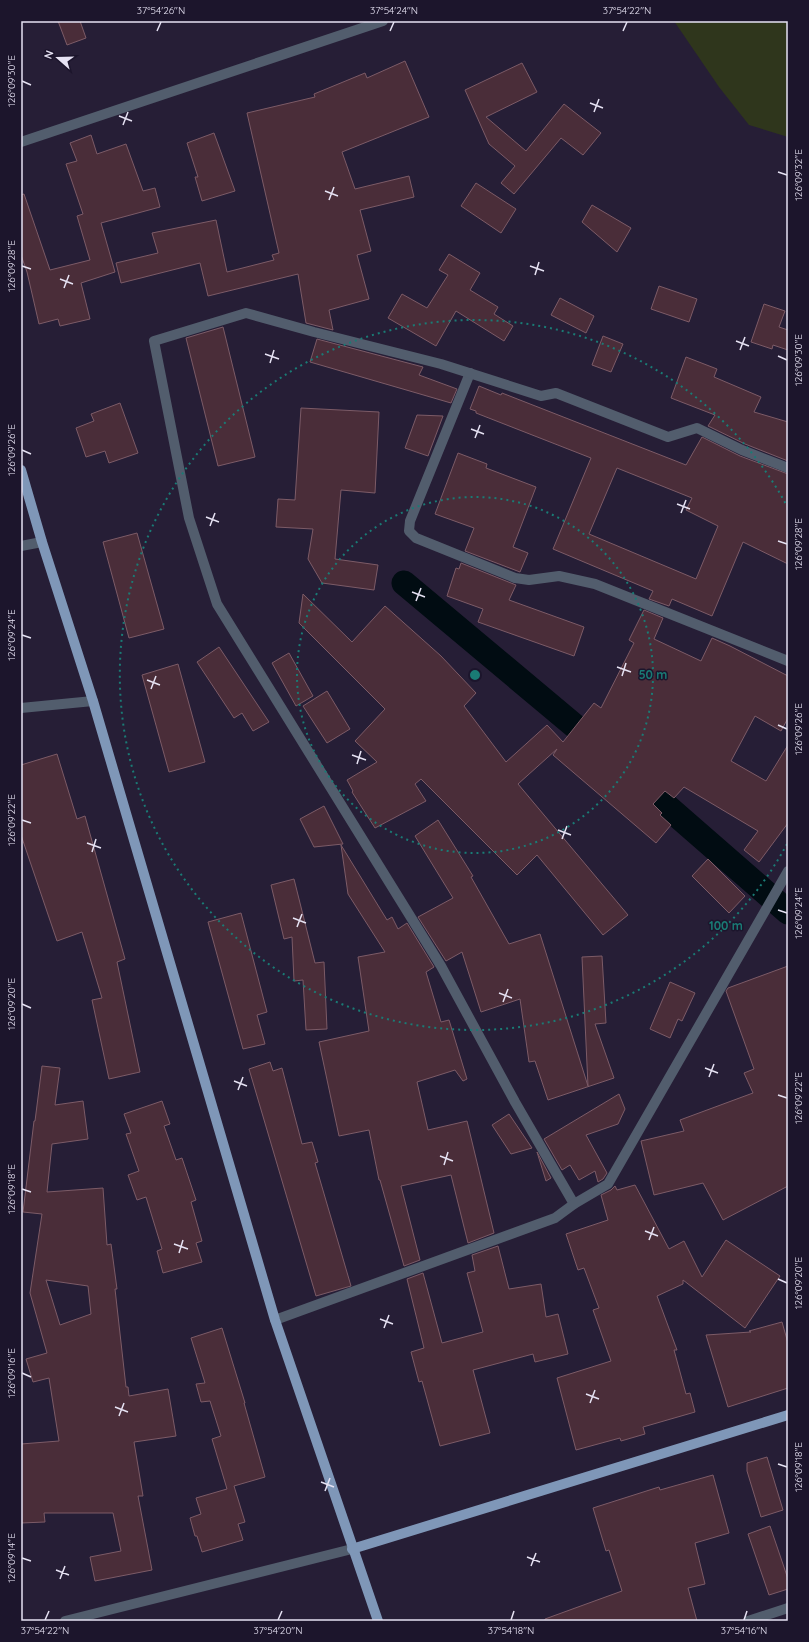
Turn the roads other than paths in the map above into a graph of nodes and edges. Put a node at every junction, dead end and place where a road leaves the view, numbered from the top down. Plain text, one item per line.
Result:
1 (383, 21) edge
2 (21, 142) edge
3 (470, 373) junction
4 (788, 468) edge
5 (21, 470) edge
6 (42, 542) junction
7 (21, 546) edge
8 (788, 661) edge
9 (93, 701) junction
10 (21, 708) edge
11 (788, 871) edge
12 (574, 1204) junction
13 (275, 1320) junction
14 (788, 1415) edge
15 (352, 1549) junction
16 (788, 1608) edge
17 (64, 1621) edge
18 (378, 1621) edge
19 (748, 1621) edge

1 - 2 street
3 - 4 street
3 - 8 street
3 - 12 street
5 - 6 main road
6 - 7 street
6 - 9 main road
9 - 10 street
9 - 13 main road
11 - 12 street
12 - 13 street
13 - 15 main road
14 - 15 main road
15 - 17 street
15 - 18 main road
16 - 19 street

